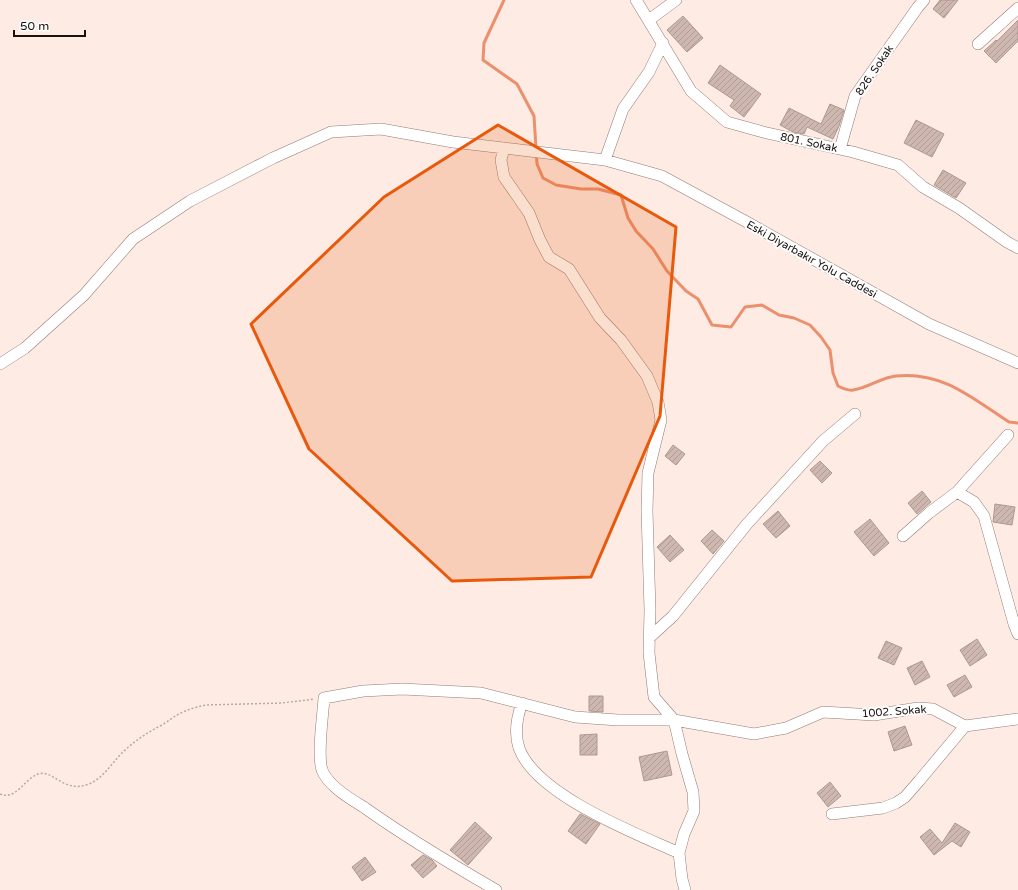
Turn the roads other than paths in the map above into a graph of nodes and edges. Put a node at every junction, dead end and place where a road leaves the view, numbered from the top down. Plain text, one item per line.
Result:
1 (636, 0) edge
2 (676, 0) edge
3 (924, 0) edge
4 (1018, 8) edge
5 (649, 20) junction
6 (663, 43) junction
7 (978, 44) dead end
8 (504, 148) junction
9 (840, 149) junction
10 (605, 160) junction
11 (1018, 248) edge
12 (1018, 363) edge
13 (0, 364) edge
14 (855, 414) dead end
15 (1008, 435) dead end
16 (957, 492) junction
17 (903, 536) dead end
18 (1018, 634) edge
19 (649, 638) junction
20 (522, 703) junction
21 (1018, 719) edge
22 (674, 720) junction
23 (966, 726) junction
24 (832, 814) dead end
25 (679, 853) junction
26 (493, 889) edge
27 (685, 890) edge

1 - 5 street, 801. Sokak
2 - 5 street
3 - 9 street, 826. Sokak
4 - 7 street
5 - 6 street, 801. Sokak
6 - 9 street, 801. Sokak
6 - 10 street
8 - 10 street, Eski Diyarbakır Yolu Caddesi
8 - 13 street, Eski Diyarbakır Yolu Caddesi
8 - 19 street
9 - 11 street, 801. Sokak
10 - 12 street, Eski Diyarbakır Yolu Caddesi
14 - 19 street
15 - 16 street
16 - 17 street
16 - 18 street
19 - 22 street
20 - 22 street, 1002. Sokak
20 - 25 street
20 - 26 street, 1002. Sokak
21 - 23 street
22 - 23 street, 1002. Sokak
22 - 25 street
23 - 24 street
25 - 27 street

